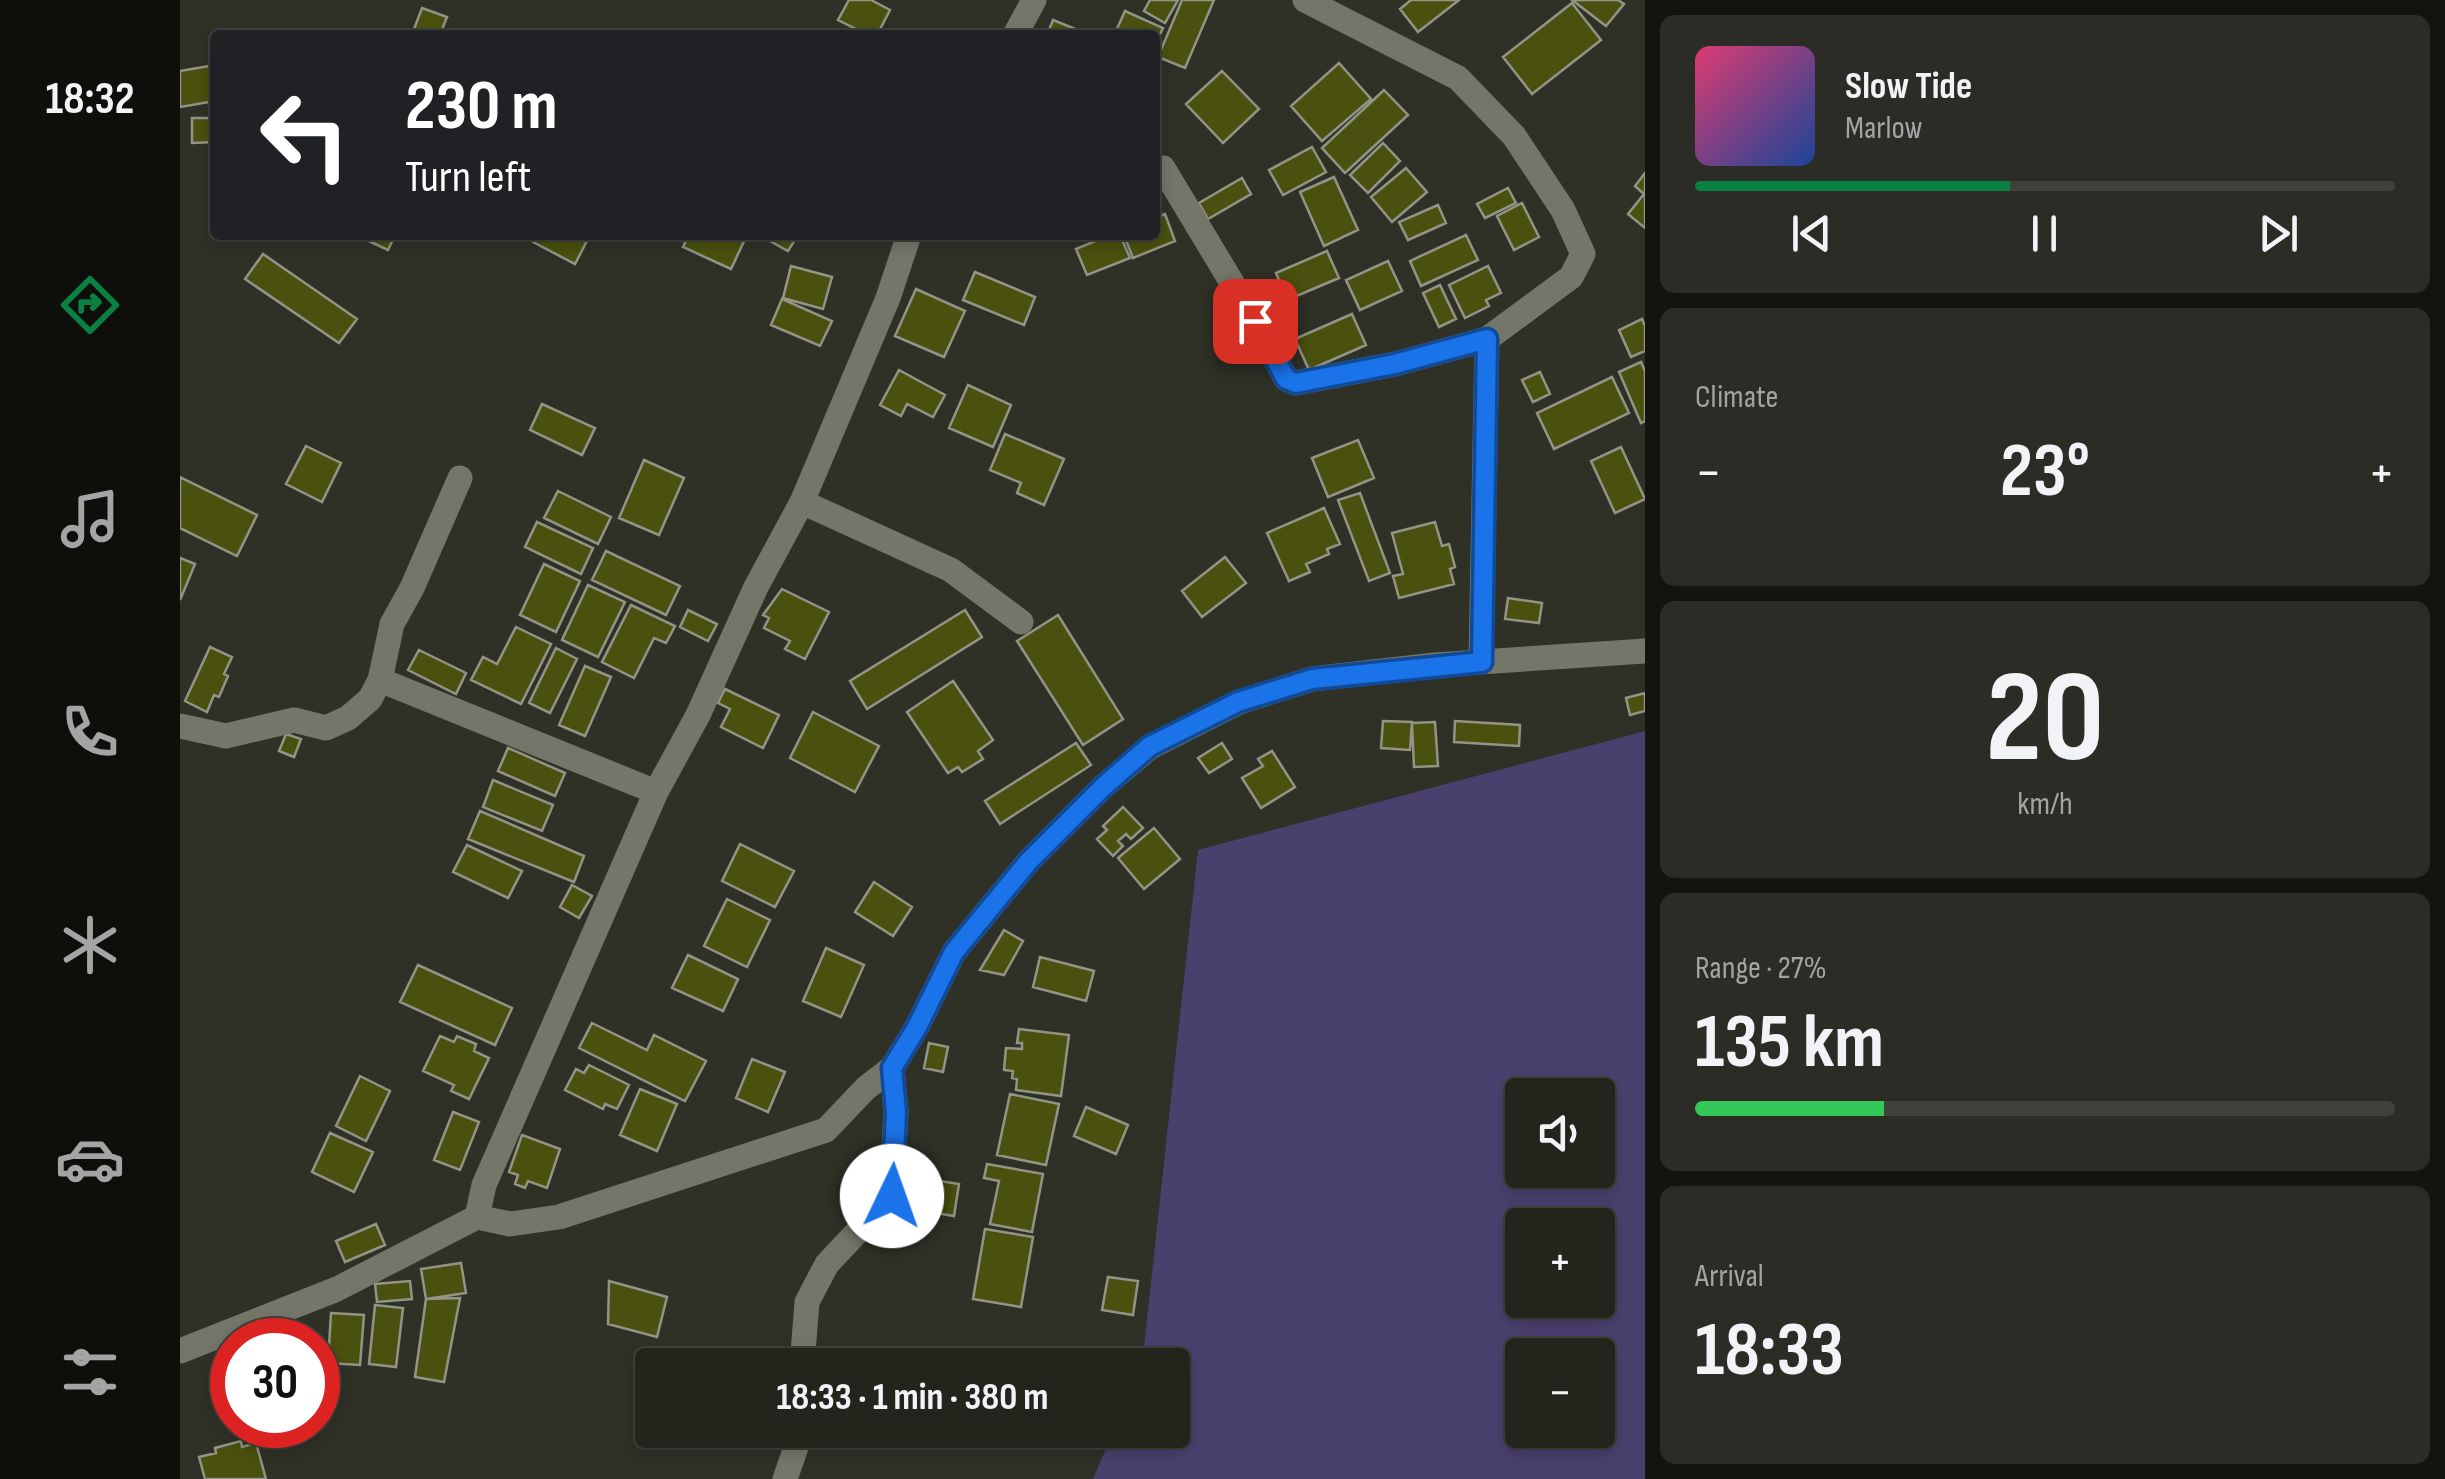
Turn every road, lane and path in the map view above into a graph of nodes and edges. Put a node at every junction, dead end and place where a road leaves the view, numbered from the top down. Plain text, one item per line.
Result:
1 (1034, 0) edge
2 (1306, 0) edge
3 (1018, 30) edge
4 (1163, 168) dead end
5 (907, 240) edge
6 (1487, 339) junction
7 (460, 478) dead end
8 (802, 502) junction
9 (1021, 622) dead end
10 (1645, 651) edge
11 (1482, 662) junction
12 (380, 680) junction
13 (180, 726) edge
14 (656, 792) junction
15 (892, 1068) junction
16 (477, 1217) junction
17 (803, 1348) edge
18 (180, 1351) edge
19 (796, 1448) edge
20 (785, 1479) edge

1 - 3 street
2 - 6 street
4 - 6 street
5 - 8 street
6 - 11 street
7 - 12 street
8 - 9 street
8 - 14 street
10 - 11 street
11 - 15 street
12 - 13 street
12 - 14 street
14 - 16 street
15 - 16 street
15 - 17 street
16 - 18 street
19 - 20 street

